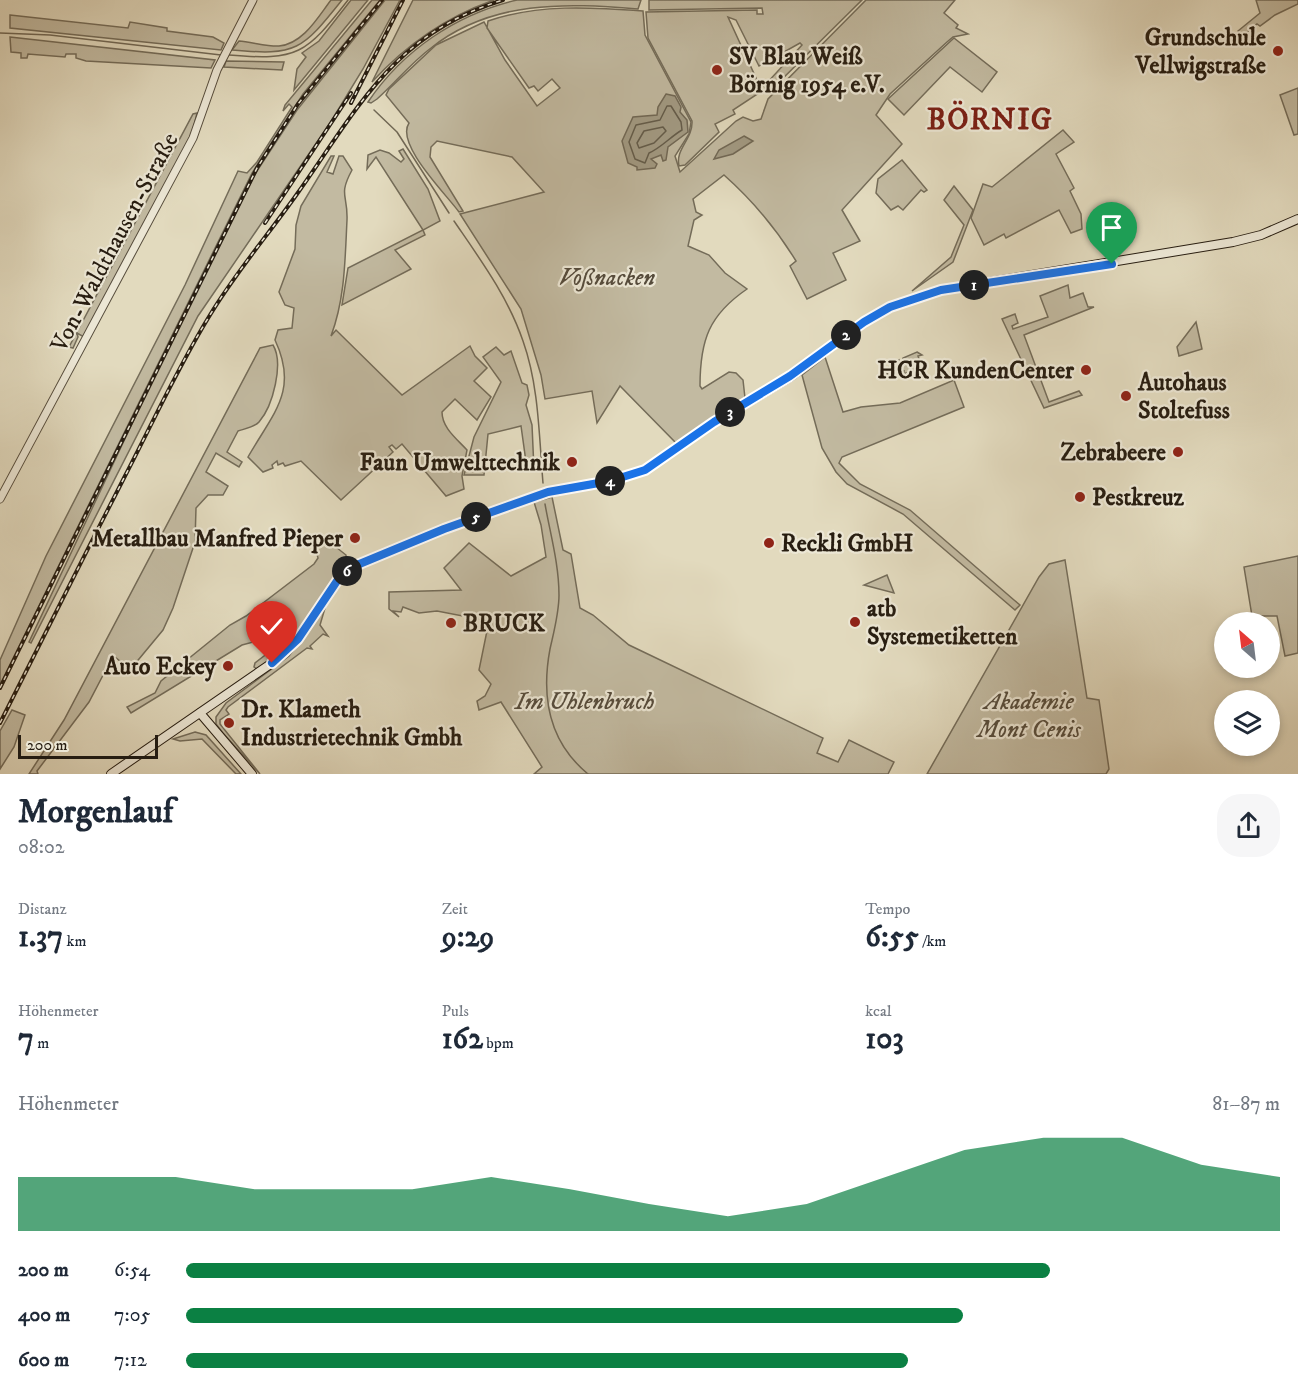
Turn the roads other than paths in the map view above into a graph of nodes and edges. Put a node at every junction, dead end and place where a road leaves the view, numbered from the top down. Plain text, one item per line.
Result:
1 (254, 0) edge
2 (1298, 219) edge
3 (0, 499) edge
4 (213, 705) junction
5 (198, 715) junction
6 (212, 728) junction
7 (220, 739) junction
8 (111, 774) edge
9 (252, 774) edge

1 - 3 street, Von-Waldthausen-Straße
2 - 4 main road
4 - 5 main road
4 - 6 main road
5 - 6 main road
5 - 7 main road
5 - 8 main road
6 - 7 main road
7 - 9 main road

